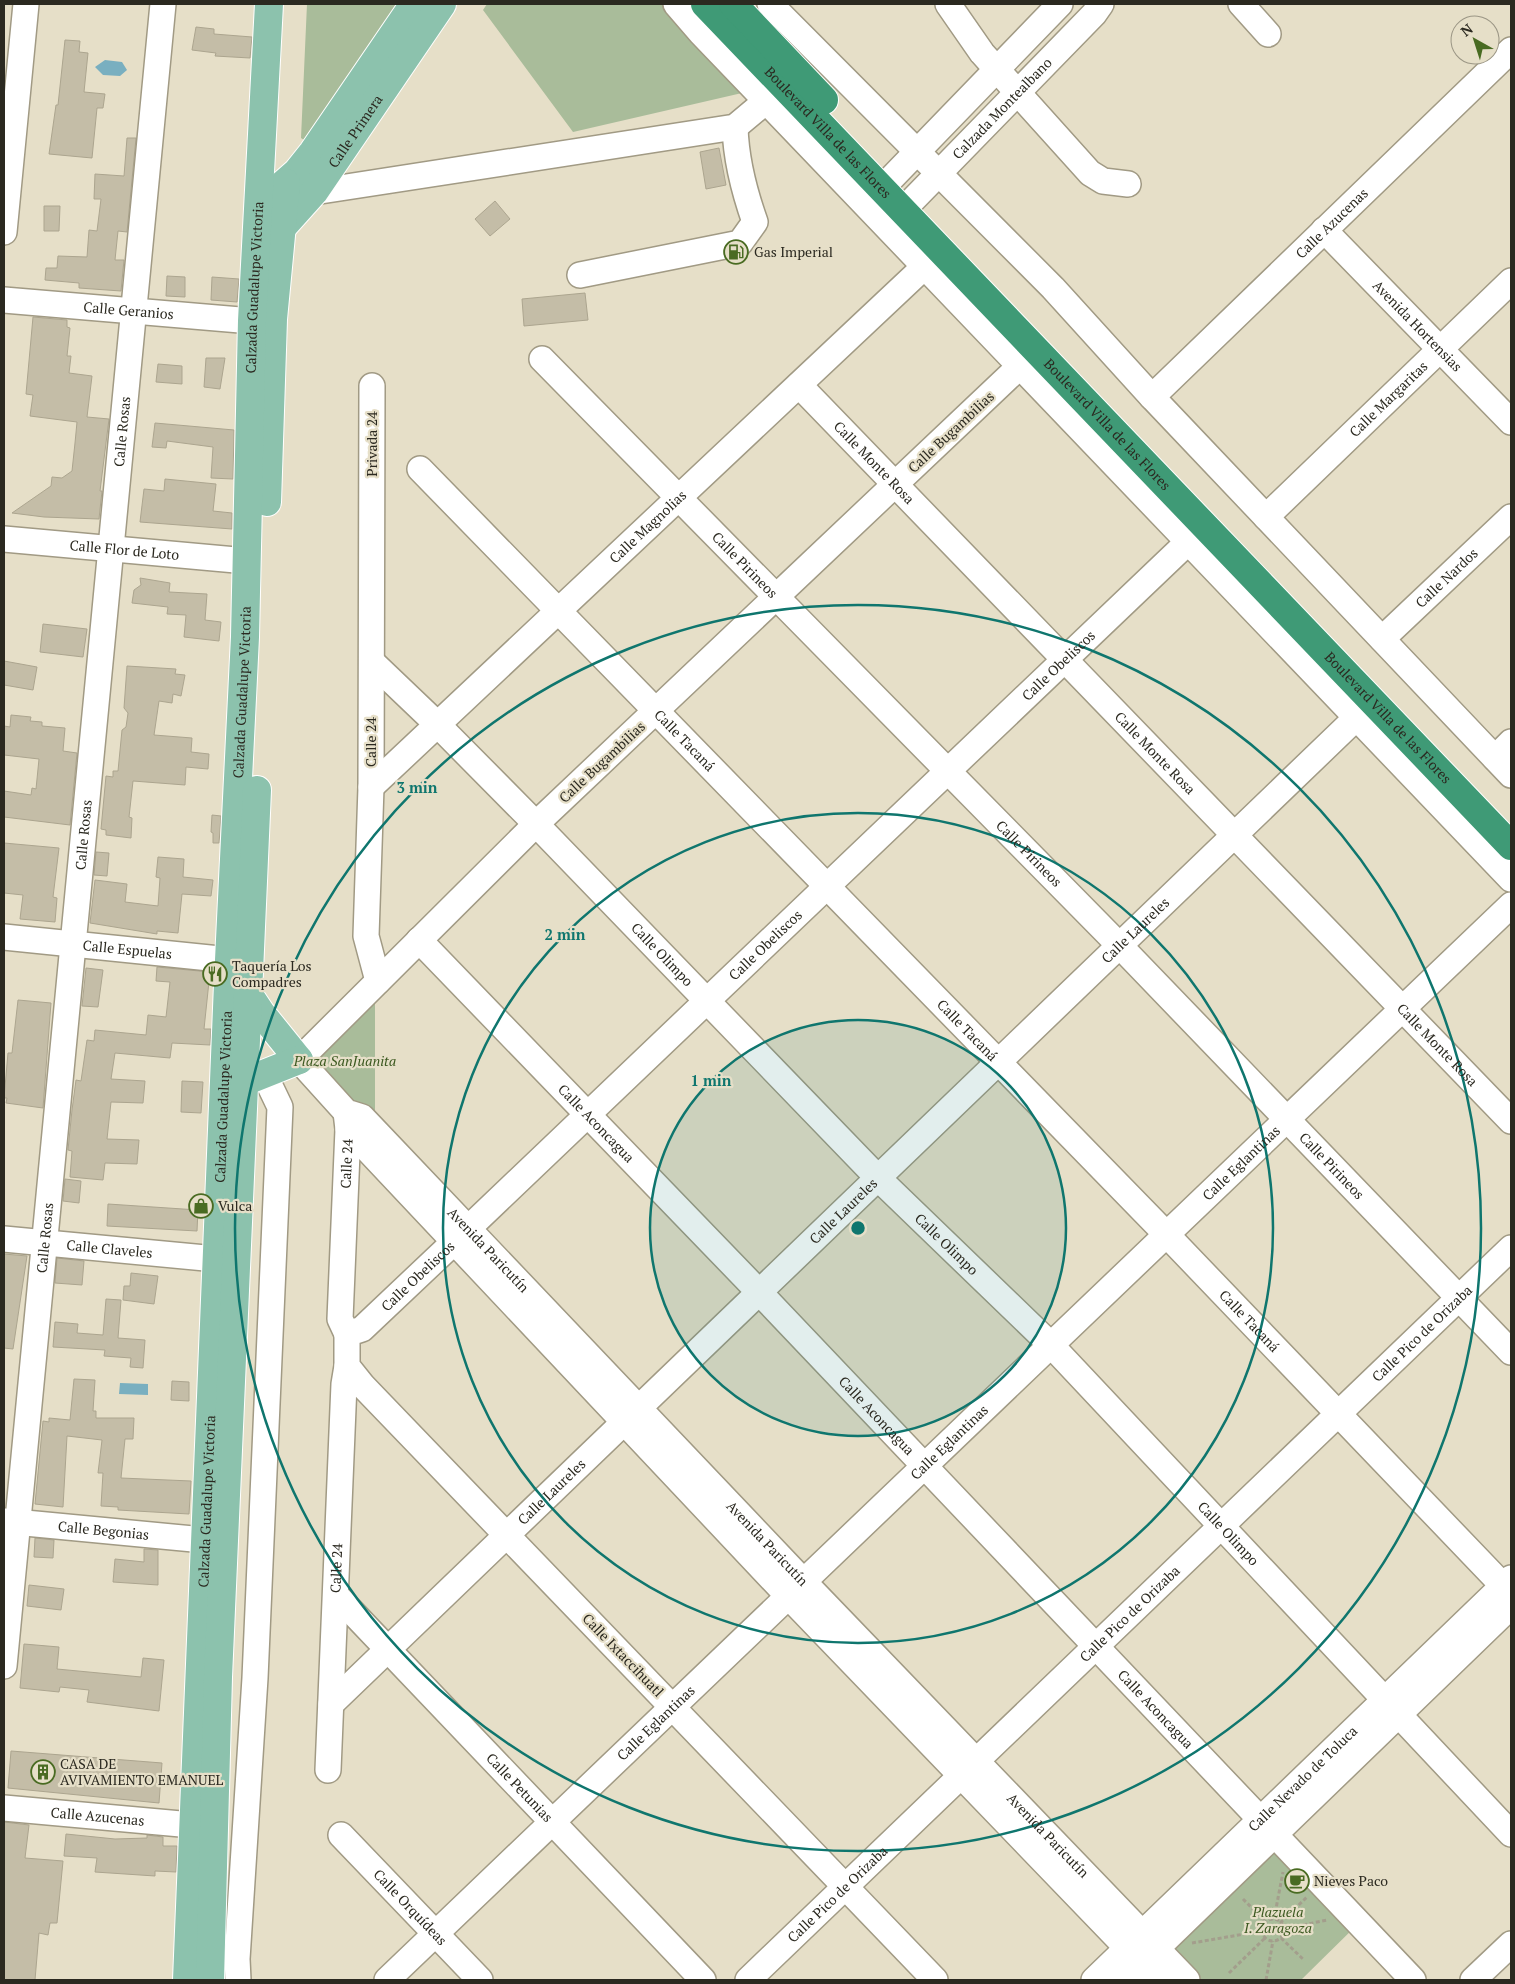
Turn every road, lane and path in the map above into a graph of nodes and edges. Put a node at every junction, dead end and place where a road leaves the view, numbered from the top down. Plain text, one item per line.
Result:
1 (26, 4) edge
2 (163, 4) edge
3 (269, 4) edge
4 (414, 4) edge
5 (442, 4) edge
6 (676, 4) edge
7 (705, 4) edge
8 (733, 4) edge
9 (770, 4) edge
10 (948, 4) edge
11 (1060, 4) edge
12 (1101, 4) edge
13 (1241, 4) edge
14 (1268, 34) dead end
15 (1511, 50) edge
16 (997, 70) junction
17 (1018, 93) junction
18 (766, 101) junction
19 (735, 127) junction
20 (918, 153) junction
21 (939, 174) junction
22 (888, 182) junction
23 (286, 183) junction
24 (1128, 184) dead end
25 (314, 192) junction
26 (259, 201) junction
27 (909, 204) junction
28 (284, 227) junction
29 (1324, 230) junction
30 (4, 232) edge
31 (256, 244) junction
32 (924, 267) junction
33 (580, 275) dead end
34 (1511, 281) edge
35 (4, 300) edge
36 (133, 311) junction
37 (252, 321) junction
38 (1440, 349) junction
39 (542, 359) dead end
40 (1020, 366) junction
41 (799, 385) junction
42 (372, 386) dead end
43 (1152, 397) junction
44 (1511, 422) edge
45 (420, 469) dead end
46 (895, 484) junction
47 (679, 498) junction
48 (372, 502) joint
49 (1266, 517) junction
50 (1511, 517) edge
51 (4, 539) edge
52 (1188, 542) junction
53 (110, 548) junction
54 (247, 561) junction
55 (776, 597) junction
56 (558, 611) junction
57 (1382, 639) junction
58 (1065, 659) junction
59 (372, 662) junction
60 (655, 711) junction
61 (1356, 718) junction
62 (438, 725) junction
63 (1506, 758) edge
64 (948, 772) junction
65 (371, 787) junction
66 (1511, 822) edge
67 (536, 824) junction
68 (1236, 836) junction
69 (1511, 846) edge
70 (1511, 879) edge
71 (827, 887) junction
72 (1511, 906) edge
73 (4, 937) edge
74 (419, 940) junction
75 (71, 944) junction
76 (1121, 947) junction
77 (240, 961) junction
78 (378, 981) junction
79 (250, 995) junction
80 (707, 1001) junction
81 (1403, 1009) junction
82 (236, 1041) junction
83 (299, 1060) junction
84 (999, 1064) junction
85 (246, 1087) junction
86 (588, 1114) junction
87 (352, 1119) junction
88 (1288, 1120) junction
89 (1511, 1121) edge
90 (879, 1179) junction
91 (1167, 1234) junction
92 (461, 1235) junction
93 (4, 1240) edge
94 (43, 1243) junction
95 (1511, 1248) edge
96 (216, 1259) junction
97 (760, 1293) junction
98 (1459, 1298) junction
99 (1051, 1346) junction
100 (347, 1349) junction
101 (1511, 1352) edge
102 (1338, 1414) junction
103 (632, 1416) junction
104 (925, 1466) junction
105 (10, 1522) edge
106 (1221, 1526) junction
107 (507, 1536) junction
108 (204, 1540) junction
109 (796, 1590) junction
110 (1509, 1591) edge
111 (336, 1595) junction
112 (1096, 1646) junction
113 (388, 1650) junction
114 (4, 1666) edge
115 (331, 1704) junction
116 (673, 1707) junction
117 (1392, 1707) junction
118 (968, 1768) junction
119 (328, 1770) dead end
120 (4, 1808) edge
121 (553, 1822) junction
122 (192, 1825) junction
123 (1268, 1827) junction
124 (1511, 1834) edge
125 (341, 1835) dead end
126 (1285, 1864) dead end
127 (845, 1887) junction
128 (1311, 1892) dead end
129 (1242, 1899) dead end
130 (1329, 1919) dead end
131 (1274, 1920) junction
132 (1266, 1922) junction
133 (1280, 1923) junction
134 (1284, 1929) junction
135 (1262, 1931) junction
136 (436, 1934) junction
137 (1265, 1938) junction
138 (1281, 1938) junction
139 (1273, 1941) junction
140 (1191, 1944) dead end
141 (1511, 1944) edge
142 (1142, 1959) edge
143 (1304, 1960) dead end
144 (1230, 1973) dead end
145 (187, 1980) edge
146 (210, 1980) edge
147 (238, 1980) edge
148 (387, 1980) edge
149 (480, 1980) edge
150 (703, 1980) edge
151 (748, 1980) edge
152 (935, 1980) edge
153 (1094, 1980) edge
154 (1187, 1980) edge
155 (1266, 1980) edge
156 (1413, 1980) edge
157 (1473, 1980) edge

1 - 30 street
2 - 36 street, Calle Rosas
3 - 26 main road, Calzada Guadalupe Victoria
4 - 23 main road, Calle Primera
5 - 25 main road, Calle Primera
6 - 18 street
7 - 22 highway, Boulevard Villa de las Flores
8 - 22 highway, Boulevard Villa de las Flores
9 - 20 street
10 - 16 street
11 - 16 street
12 - 17 street, Calzada Montealbano
13 - 14 street
15 - 29 street, Calle Azucenas
16 - 17 street
16 - 20 street
17 - 21 street, Calzada Montealbano
17 - 24 street
18 - 19 street
18 - 32 street
19 - 25 street
19 - 33 street
20 - 21 street
20 - 22 street
21 - 27 street, Calzada Montealbano
21 - 43 street
22 - 27 highway, Boulevard Villa de las Flores
23 - 26 main road, Calle Primera
23 - 28 main road, Calzada Guadalupe Victoria
25 - 28 main road, Calle Primera
26 - 31 main road, Calzada Guadalupe Victoria
27 - 66 highway, Boulevard Villa de las Flores
27 - 69 highway, Boulevard Villa de las Flores
28 - 31 main road, Calle Primera
28 - 77 main road, Calzada Guadalupe Victoria
29 - 38 street, Avenida Hortensias
29 - 43 street, Calle Azucenas
31 - 37 main road, Calzada Guadalupe Victoria
32 - 40 street
32 - 41 street, Calle Magnolias
34 - 38 street, Calle Margaritas
35 - 36 street, Calle Geranios
36 - 37 street, Calle Geranios
36 - 53 street, Calle Rosas
37 - 54 main road, Calzada Guadalupe Victoria
38 - 44 street, Avenida Hortensias
38 - 49 street, Calle Margaritas
39 - 47 street, Calle Pirineos
40 - 46 street, Calle Bugambilias
40 - 52 street
41 - 46 street, Calle Monte Rosa
41 - 47 street, Calle Magnolias
42 - 48 street, Privada 24
43 - 49 street
45 - 56 street, Calle Tacaná
46 - 55 street, Calle Bugambilias
46 - 58 street, Calle Monte Rosa
47 - 55 street, Calle Pirineos
47 - 56 street, Calle Magnolias
48 - 59 street, Calle 24
49 - 57 street
50 - 57 street, Calle Nardos
51 - 53 street, Calle Flor de Loto
52 - 58 street, Calle Obeliscos
52 - 61 street
53 - 54 street, Calle Flor de Loto
53 - 75 street, Calle Rosas
54 - 77 main road, Calzada Guadalupe Victoria
55 - 60 street, Calle Bugambilias
55 - 64 street, Calle Pirineos
56 - 60 street, Calle Tacaná
56 - 62 street, Calle Magnolias
57 - 63 street
58 - 64 street, Calle Obeliscos
58 - 68 street, Calle Monte Rosa
59 - 62 street, Calle Olimpo
59 - 65 street, Calle 24
60 - 67 street, Calle Bugambilias
60 - 71 street, Calle Tacaná
61 - 68 street, Calle Laureles
61 - 70 street
62 - 65 street, Calle Magnolias
62 - 67 street, Calle Olimpo
64 - 71 street, Calle Obeliscos
64 - 76 street, Calle Pirineos
65 - 78 street, Calle 24
67 - 74 street, Calle Bugambilias
67 - 80 street, Calle Olimpo
68 - 76 street, Calle Laureles
68 - 81 street, Calle Monte Rosa
71 - 80 street, Calle Obeliscos
71 - 84 street, Calle Tacaná
72 - 81 street, Calle Eglantinas
73 - 75 street, Calle Espuelas
74 - 78 street, Calle Bugambilias
74 - 86 street, Calle Aconcagua
75 - 77 street, Calle Espuelas
75 - 94 street, Calle Rosas
76 - 84 street, Calle Laureles
76 - 88 street, Calle Pirineos
77 - 79 main road, Calzada Guadalupe Victoria
77 - 82 main road, Calzada Guadalupe Victoria
78 - 83 street, Calle Bugambilias
79 - 82 main road, Calzada Guadalupe Victoria
79 - 83 main road
80 - 86 street, Calle Obeliscos
80 - 90 street, Calle Olimpo
81 - 88 street, Calle Eglantinas
81 - 89 street, Calle Monte Rosa
82 - 83 main road
82 - 85 main road, Calzada Guadalupe Victoria
83 - 85 main road
83 - 87 street, Avenida Paricutín
84 - 90 street, Calle Laureles
84 - 91 street, Calle Tacaná
85 - 96 main road, Calzada Guadalupe Victoria
85 - 146 main road, Calzada Guadalupe Victoria
85 - 147 street
86 - 92 street, Calle Obeliscos
86 - 97 street, Calle Aconcagua
87 - 92 street, Avenida Paricutín
87 - 100 street, Calle 24
88 - 91 street, Calle Eglantinas
88 - 98 street, Calle Pirineos
90 - 97 street, Calle Laureles
90 - 99 street, Calle Olimpo
91 - 99 street, Calle Eglantinas
91 - 102 street, Calle Tacaná
92 - 100 street, Calle Obeliscos
92 - 103 street, Avenida Paricutín
93 - 94 street, Calle Claveles
94 - 96 street, Calle Claveles
94 - 105 street, Calle Rosas
95 - 98 street, Calle Pico de Orizaba
96 - 108 main road, Calzada Guadalupe Victoria
97 - 103 street, Calle Laureles
97 - 104 street, Calle Aconcagua
98 - 101 street, Calle Pirineos
98 - 102 street, Calle Pico de Orizaba
99 - 104 street, Calle Eglantinas
99 - 106 street, Calle Olimpo
100 - 107 street, Calle Ixtaccihuatl
100 - 111 street, Calle 24
102 - 106 street, Calle Pico de Orizaba
102 - 110 street, Calle Tacaná
103 - 107 street, Calle Laureles
103 - 109 street, Avenida Paricutín
104 - 109 street, Calle Eglantinas
104 - 112 street, Calle Aconcagua
105 - 108 street, Calle Begonias
105 - 114 street, Calle Rosas
106 - 112 street, Calle Pico de Orizaba
106 - 117 street, Calle Olimpo
107 - 113 street, Calle Laureles
107 - 116 street, Calle Ixtaccihuatl
108 - 122 main road, Calzada Guadalupe Victoria
109 - 116 street, Calle Eglantinas
109 - 118 street, Avenida Paricutín
110 - 117 street, Calle Nevado de Toluca
111 - 113 street, Calle Petunias
111 - 115 street, Calle 24
112 - 118 street, Calle Pico de Orizaba
112 - 123 street, Calle Aconcagua
113 - 115 street, Calle Laureles
113 - 121 street, Calle Petunias
115 - 119 street, Calle 24
116 - 121 street, Calle Eglantinas
116 - 127 street, Calle Ixtaccihuatl
117 - 123 street, Calle Nevado de Toluca
117 - 124 street, Calle Olimpo
118 - 127 street, Calle Pico de Orizaba
118 - 142 street, Avenida Paricutín
120 - 122 street, Calle Azucenas
121 - 136 street, Calle Eglantinas
121 - 150 street, Calle Petunias
122 - 145 main road, Calzada Guadalupe Victoria
123 - 142 street, Calle Nevado de Toluca
123 - 156 street, Calle Aconcagua
125 - 136 street, Calle Orquídeas
126 - 131 path
127 - 151 street, Calle Pico de Orizaba
127 - 152 street, Calle Ixtaccihuatl
128 - 133 path
129 - 132 path
130 - 134 path
131 - 132 path
131 - 133 path
132 - 135 path
133 - 134 path
134 - 138 path
135 - 137 path
135 - 140 path
136 - 148 street, Calle Eglantinas
136 - 149 street, Calle Orquídeas
137 - 139 path
137 - 144 path
138 - 139 path
138 - 143 path
139 - 155 path
141 - 157 street
142 - 153 street, Calle Nevado de Toluca
142 - 154 street, Avenida Paricutín

